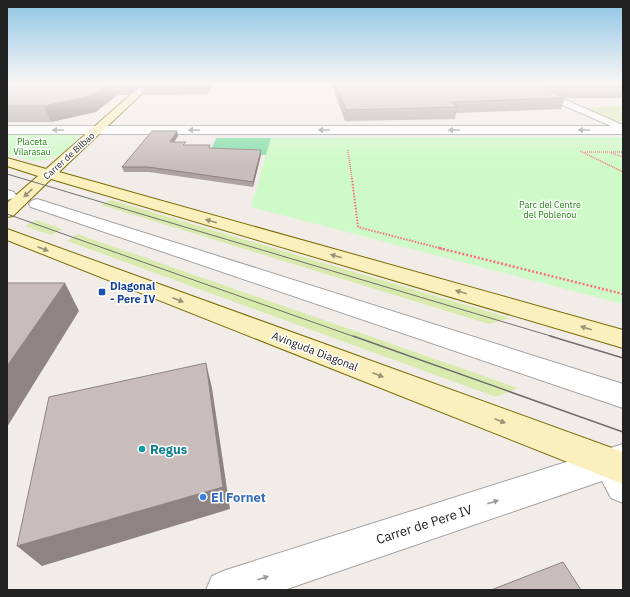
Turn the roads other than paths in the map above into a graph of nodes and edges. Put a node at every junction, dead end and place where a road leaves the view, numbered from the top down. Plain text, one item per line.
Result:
1 (118, 111) edge
2 (582, 111) edge
3 (623, 129) edge
4 (7, 130) edge
5 (97, 130) junction
6 (7, 162) edge
7 (48, 173) junction
8 (37, 204) dead end
9 (7, 212) edge
10 (7, 234) edge
11 (623, 339) edge
12 (623, 396) edge
13 (620, 469) edge
14 (226, 590) edge

1 - 5 street, Carrer de Bilbao
2 - 3 lane
3 -> 5 street
5 -> 4 street
5 - 7 street, Carrer de Bilbao
6 - 7 street
7 -> 9 street, Carrer de Bilbao
11 -> 7 street
8 - 12 street
10 -> 13 street, Avinguda Diagonal
14 -> 13 street, Carrer de Pere IV

